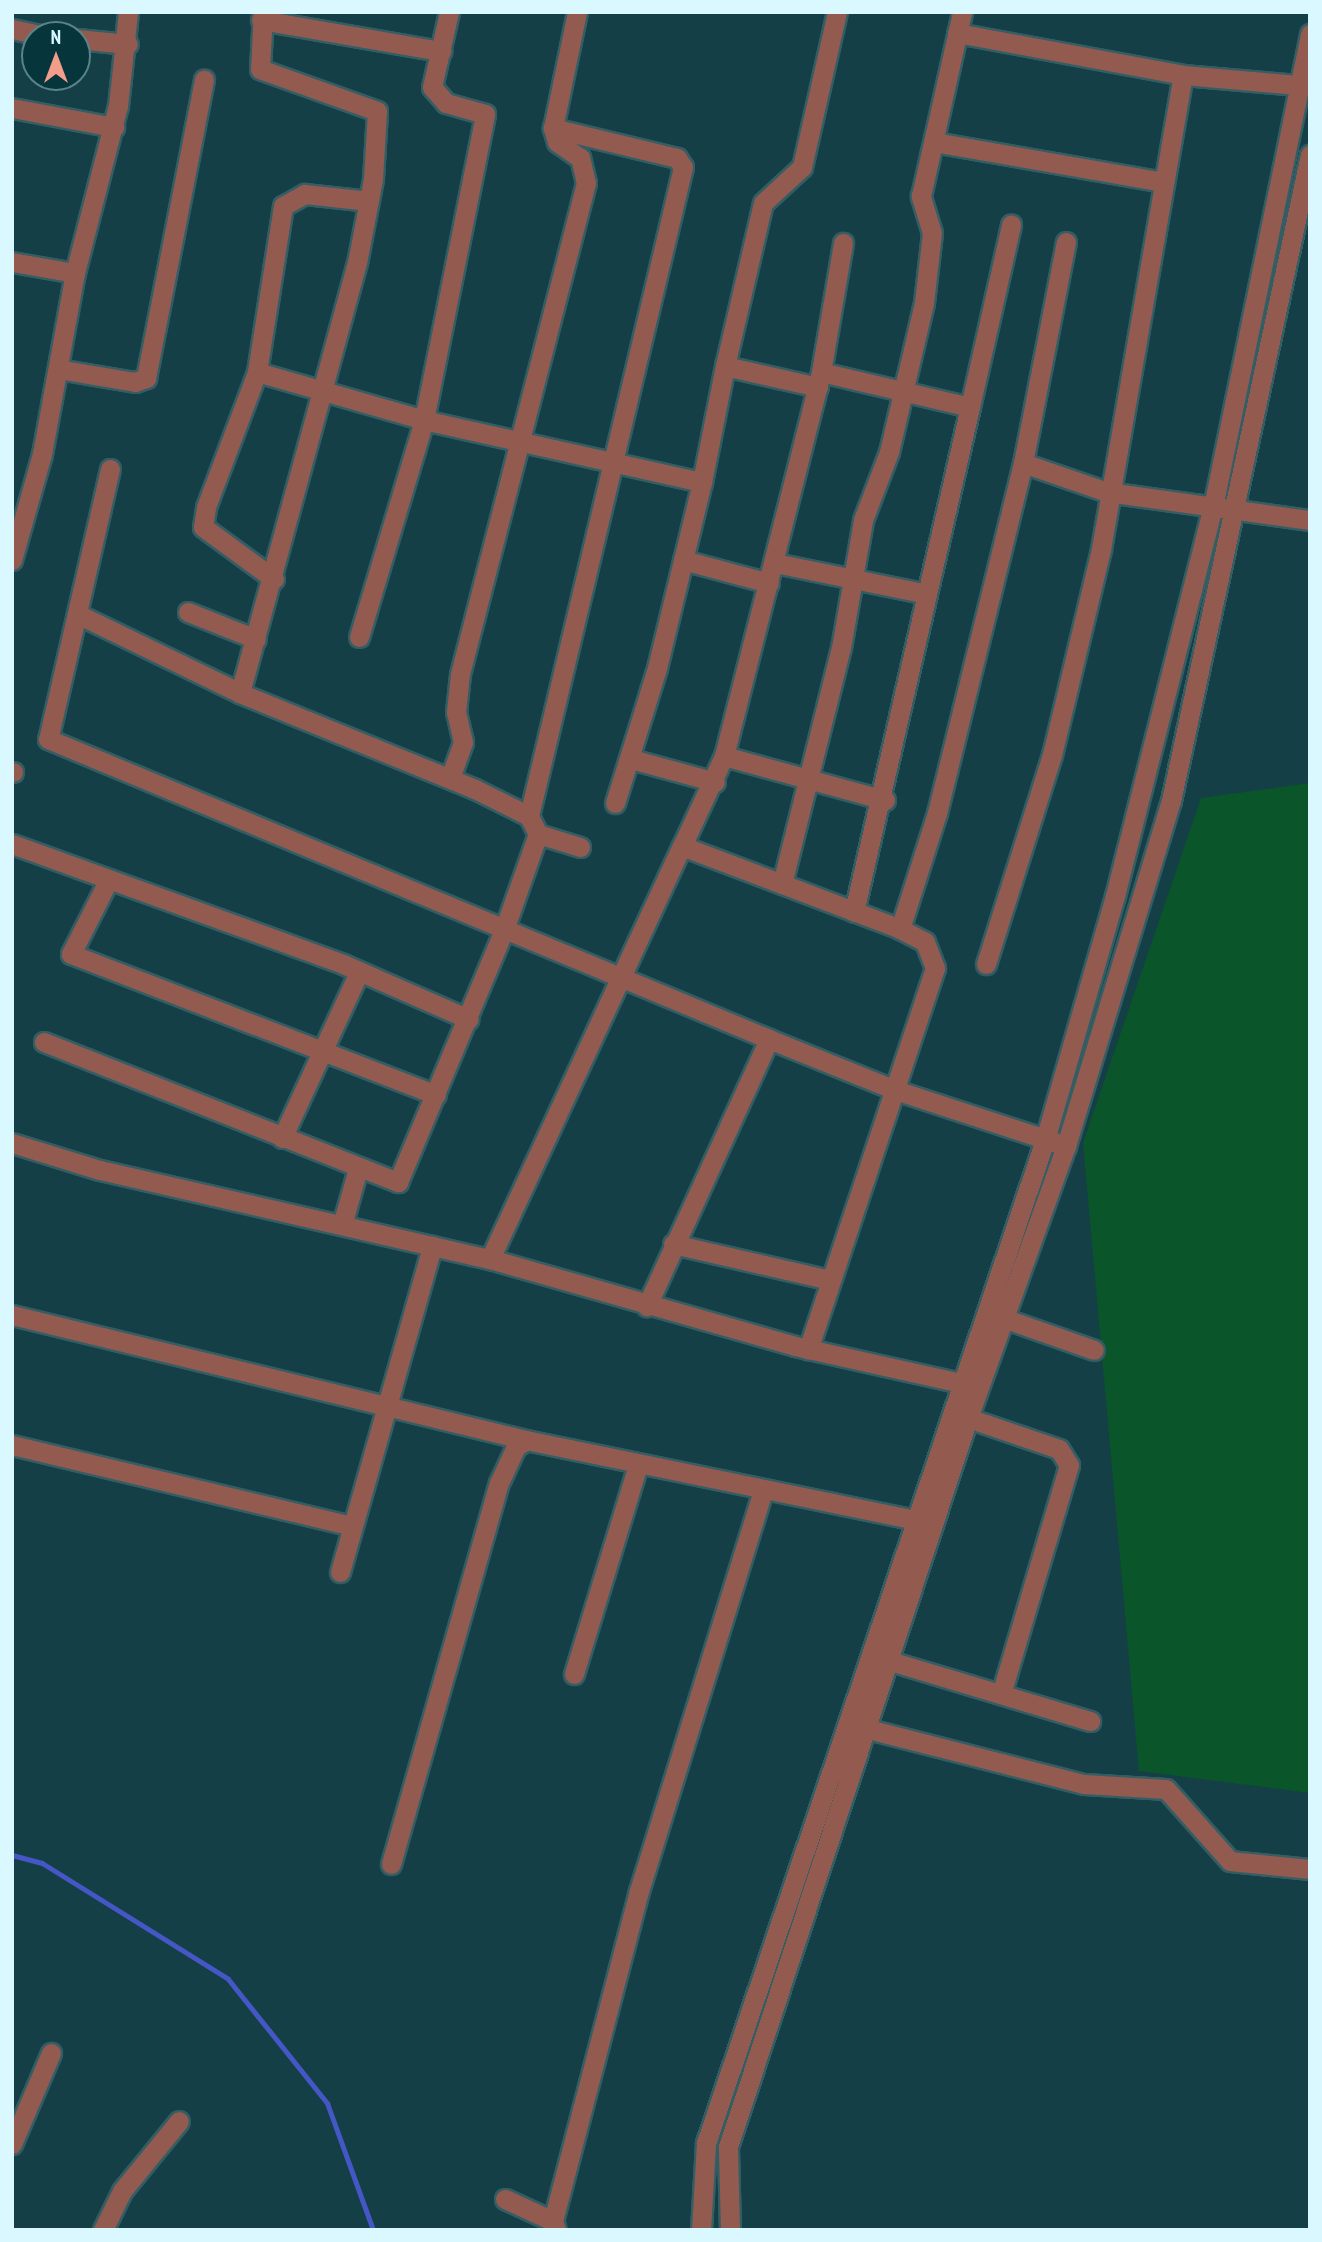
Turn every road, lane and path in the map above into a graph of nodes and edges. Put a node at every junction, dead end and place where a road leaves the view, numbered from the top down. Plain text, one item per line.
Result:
1 (128, 12) edge
2 (449, 12) edge
3 (576, 12) edge
4 (837, 12) edge
5 (962, 12) edge
6 (262, 16) edge
7 (957, 33) junction
8 (1310, 34) edge
9 (91, 40) edge
10 (128, 44) junction
11 (441, 51) junction
12 (1183, 75) junction
13 (204, 80) dead end
14 (1298, 85) junction
15 (12, 108) edge
16 (114, 127) junction
17 (552, 128) junction
18 (934, 142) junction
19 (1309, 160) edge
20 (1164, 182) junction
21 (369, 201) junction
22 (1011, 225) dead end
23 (843, 243) dead end
24 (1066, 243) dead end
25 (12, 262) edge
26 (75, 273) junction
27 (725, 366) junction
28 (58, 369) junction
29 (257, 372) junction
30 (819, 379) junction
31 (325, 391) junction
32 (903, 393) junction
33 (970, 407) junction
34 (424, 420) junction
35 (525, 439) junction
36 (609, 463) junction
37 (1023, 463) junction
38 (110, 469) dead end
39 (702, 482) junction
40 (1107, 492) junction
41 (1213, 507) junction
42 (1238, 510) junction
43 (1310, 520) edge
44 (12, 560) edge
45 (683, 560) junction
46 (775, 563) junction
47 (854, 578) junction
48 (274, 579) junction
49 (769, 583) junction
50 (927, 594) junction
51 (188, 612) dead end
52 (77, 614) junction
53 (359, 637) dead end
54 (256, 639) junction
55 (240, 693) junction
56 (724, 756) junction
57 (631, 759) junction
58 (450, 778) junction
59 (808, 780) junction
60 (715, 782) junction
61 (885, 800) junction
62 (615, 803) dead end
63 (533, 825) junction
64 (12, 844) edge
65 (682, 846) junction
66 (580, 847) dead end
67 (108, 881) junction
68 (782, 884) junction
69 (854, 912) junction
70 (506, 927) junction
71 (900, 929) junction
72 (986, 964) dead end
73 (359, 972) junction
74 (620, 977) junction
75 (468, 1019) junction
76 (769, 1040) junction
77 (44, 1042) dead end
78 (320, 1050) junction
79 (895, 1090) junction
80 (436, 1095) junction
81 (282, 1138) junction
82 (1045, 1140) junction
83 (12, 1143) edge
84 (1066, 1146) junction
85 (358, 1169) junction
86 (342, 1225) junction
87 (673, 1244) junction
88 (432, 1246) junction
89 (491, 1259) junction
90 (830, 1280) junction
91 (647, 1306) junction
92 (12, 1315) edge
93 (1006, 1320) junction
94 (808, 1349) junction
95 (1094, 1350) dead end
96 (971, 1386) junction
97 (387, 1406) junction
98 (968, 1418) junction
99 (526, 1440) junction
100 (12, 1445) edge
101 (638, 1465) junction
102 (762, 1493) junction
103 (924, 1522) junction
104 (351, 1526) junction
105 (340, 1572) dead end
106 (890, 1661) junction
107 (574, 1674) dead end
108 (1001, 1695) junction
109 (1090, 1721) dead end
110 (868, 1730) junction
111 (391, 1864) dead end
112 (1310, 1869) edge
113 (51, 2053) dead end
114 (179, 2121) dead end
115 (12, 2144) edge
116 (505, 2199) dead end
117 (557, 2227) edge
118 (103, 2230) edge
119 (701, 2230) edge
120 (730, 2230) edge

1 - 10 street
2 - 11 street
3 - 17 street
4 - 27 street
5 - 7 street
6 - 11 street
6 - 21 street
7 - 12 street
7 - 18 street
8 - 14 street
9 - 10 street
10 - 16 street
11 - 34 street
12 - 14 street
12 - 20 street
13 - 28 street
14 - 41 street
15 - 16 street
16 - 26 street
17 - 35 street
17 - 36 street
18 - 20 street
18 - 32 street
19 - 42 street
20 - 40 street
21 - 29 street
21 - 31 street
22 - 33 street
23 - 30 street
24 - 37 street
25 - 26 street
26 - 28 street
27 - 30 street
27 - 39 street
28 - 44 street
29 - 31 street
29 - 48 street
30 - 32 street
30 - 46 street
31 - 34 street
31 - 48 street
32 - 33 street
32 - 47 street
33 - 50 street
34 - 35 street
34 - 53 street
35 - 36 street
35 - 58 street
36 - 39 street
36 - 63 street
37 - 40 street
37 - 71 street
38 - 52 street
39 - 45 street
40 - 41 street
40 - 72 street
41 - 42 street
41 - 82 street
42 - 43 street
42 - 84 street
45 - 49 street
45 - 57 street
46 - 47 street
46 - 49 street
47 - 50 street
47 - 59 street
48 - 54 street
49 - 56 street
50 - 61 street
51 - 54 street
52 - 55 street
52 - 70 street
54 - 55 street
55 - 58 street
56 - 59 street
56 - 60 street
57 - 60 street
57 - 62 street
58 - 63 street
59 - 61 street
59 - 68 street
60 - 65 street
61 - 69 street
63 - 66 street
63 - 70 street
64 - 67 street
65 - 68 street
65 - 74 street
67 - 73 street
67 - 78 street
68 - 69 street
69 - 71 street
70 - 74 street
70 - 75 street
71 - 79 street
73 - 75 street
73 - 78 street
74 - 76 street
74 - 89 street
75 - 80 street
76 - 79 street
76 - 87 street
77 - 81 street
78 - 80 street
78 - 81 street
79 - 82 street
79 - 90 street
80 - 85 street
81 - 85 street
82 - 84 street
82 - 96 street
83 - 86 street
84 - 93 street
85 - 86 street
86 - 88 street
87 - 90 street
87 - 91 street
88 - 89 street
88 - 97 street
89 - 91 street
90 - 94 street
91 - 94 street
92 - 97 street
93 - 95 street
93 - 96 street
94 - 96 street
96 - 98 street
96 - 103 street
97 - 99 street
97 - 104 street
98 - 103 street
98 - 108 street
99 - 101 street
99 - 111 street
100 - 104 street
101 - 102 street
101 - 107 street
102 - 103 street
102 - 117 street
103 - 106 street
103 - 119 street
104 - 105 street
106 - 108 street
106 - 110 street
108 - 109 street
110 - 112 street
110 - 120 street
113 - 115 street
114 - 118 street
116 - 117 street

